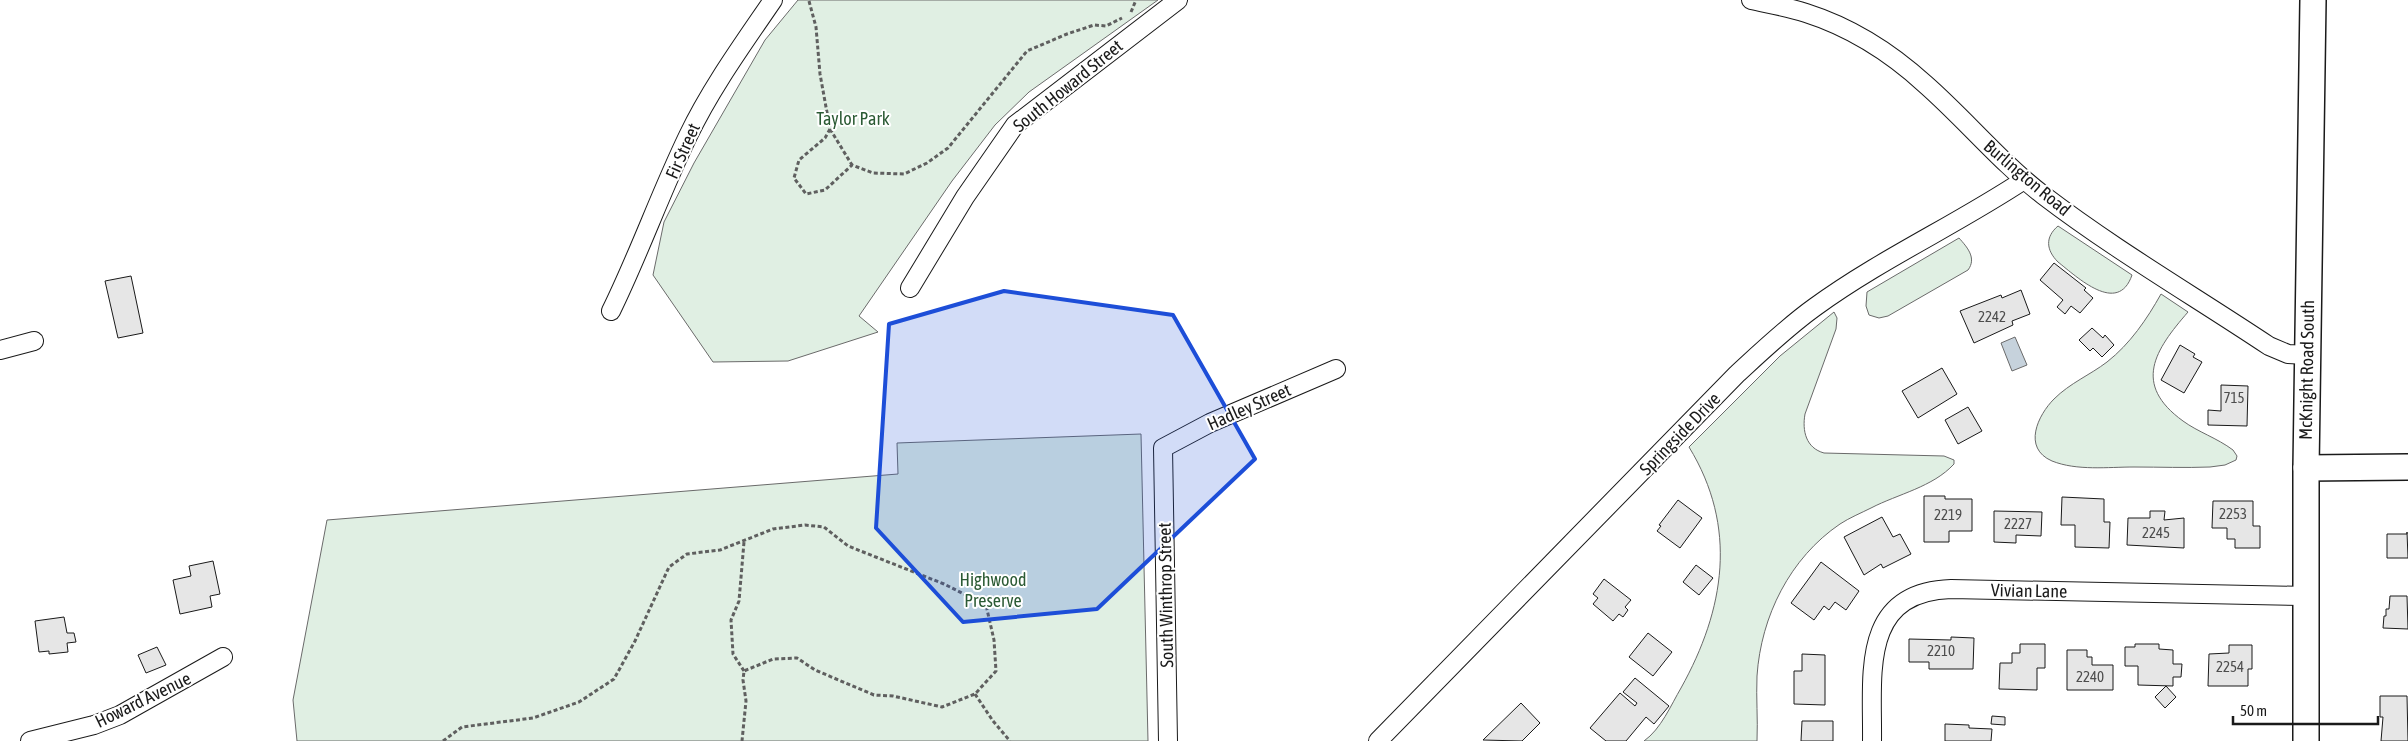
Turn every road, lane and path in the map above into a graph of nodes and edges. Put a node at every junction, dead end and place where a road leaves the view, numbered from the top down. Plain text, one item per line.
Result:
1 (773, 0) edge
2 (1136, 0) edge
3 (1178, 0) edge
4 (1751, 0) edge
5 (2314, 0) edge
6 (809, 1) edge
7 (830, 128) junction
8 (852, 165) junction
9 (2024, 180) junction
10 (910, 288) dead end
11 (611, 311) dead end
12 (34, 341) dead end
13 (0, 350) edge
14 (2307, 355) junction
15 (1336, 369) dead end
16 (1163, 448) joint
17 (2408, 467) edge
18 (2306, 468) junction
19 (744, 542) junction
20 (2305, 596) junction
21 (223, 658) dead end
22 (744, 671) junction
23 (975, 694) junction
24 (30, 741) edge
25 (443, 741) edge
26 (742, 741) edge
27 (1010, 741) edge
28 (1168, 741) edge
29 (1378, 741) edge
30 (1872, 741) edge
31 (2306, 741) edge

1 - 11 street, Fir Street
2 - 8 path
3 - 10 street, South Howard Street
4 - 9 street, Burlington Road
5 - 14 street, McKnight Road South
6 - 7 path
7 - 8 path
7 - 8 path
9 - 14 street, Burlington Road
9 - 29 street, Springside Drive
12 - 13 street
14 - 18 street, McKnight Road South
15 - 16 street, Hadley Street
16 - 28 street, South Winthrop Street
17 - 18 street
18 - 20 street, McKnight Road South
19 - 22 path
19 - 23 path
19 - 25 path
20 - 30 street, Vivian Lane
20 - 31 street, McKnight Road South
21 - 24 street, Howard Avenue
22 - 23 path
22 - 26 path
23 - 27 path

